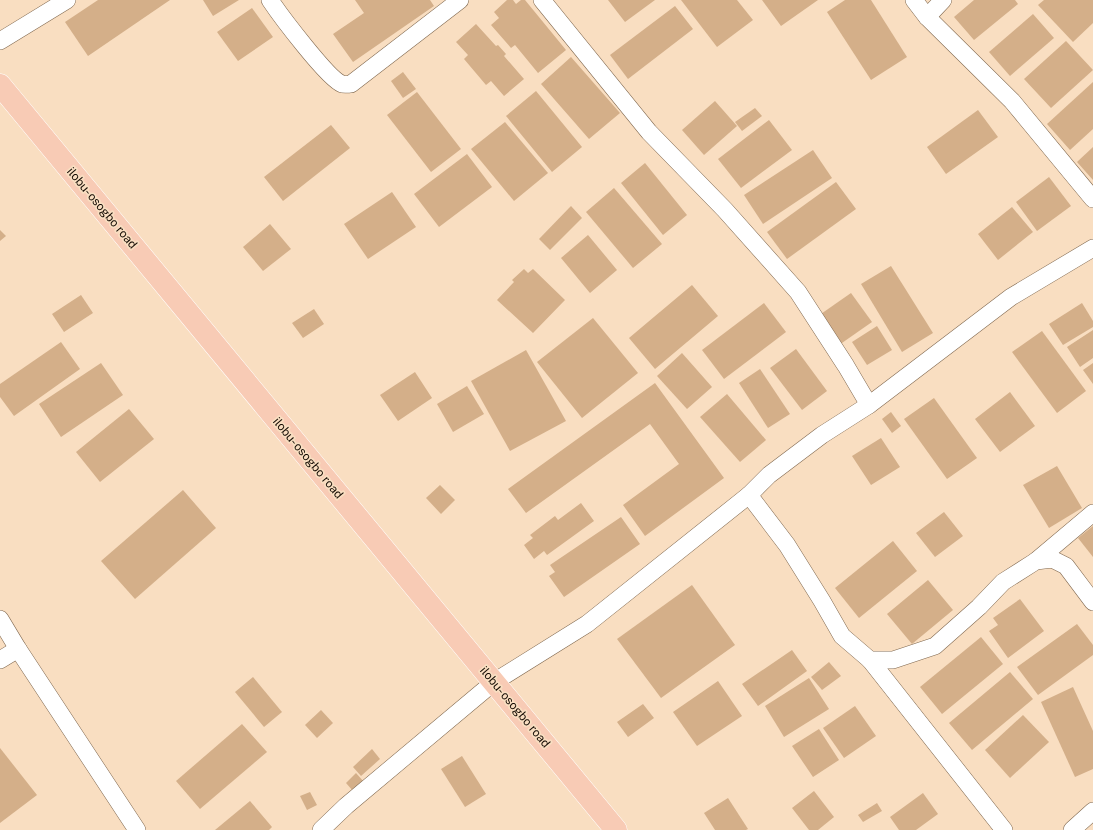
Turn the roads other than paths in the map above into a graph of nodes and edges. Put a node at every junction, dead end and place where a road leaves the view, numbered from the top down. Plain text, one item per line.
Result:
1 (68, 0) edge
2 (270, 0) edge
3 (460, 0) edge
4 (542, 0) edge
5 (914, 0) edge
6 (944, 0) edge
7 (927, 17) junction
8 (0, 41) edge
9 (0, 85) edge
10 (1093, 199) edge
11 (1093, 248) edge
12 (869, 405) junction
13 (749, 495) junction
14 (1093, 514) edge
15 (1036, 561) junction
16 (1093, 602) edge
17 (0, 618) edge
18 (18, 649) junction
19 (0, 660) edge
20 (870, 660) junction
21 (494, 682) junction
22 (1093, 811) edge
23 (137, 830) edge
24 (321, 830) edge
25 (616, 830) edge
26 (1004, 830) edge
27 (1072, 830) edge

1 - 8 street
2 - 3 street
4 - 12 street
5 - 7 street
6 - 7 street
7 - 10 street
9 - 21 main road, ilobu- osogbo road
11 - 12 street
12 - 13 street
13 - 20 street
13 - 21 street
14 - 15 street
15 - 16 street
15 - 20 street
17 - 18 street
18 - 19 street
18 - 23 street
20 - 26 street
21 - 24 street
21 - 25 main road, ilobu- osogbo road
22 - 27 street

